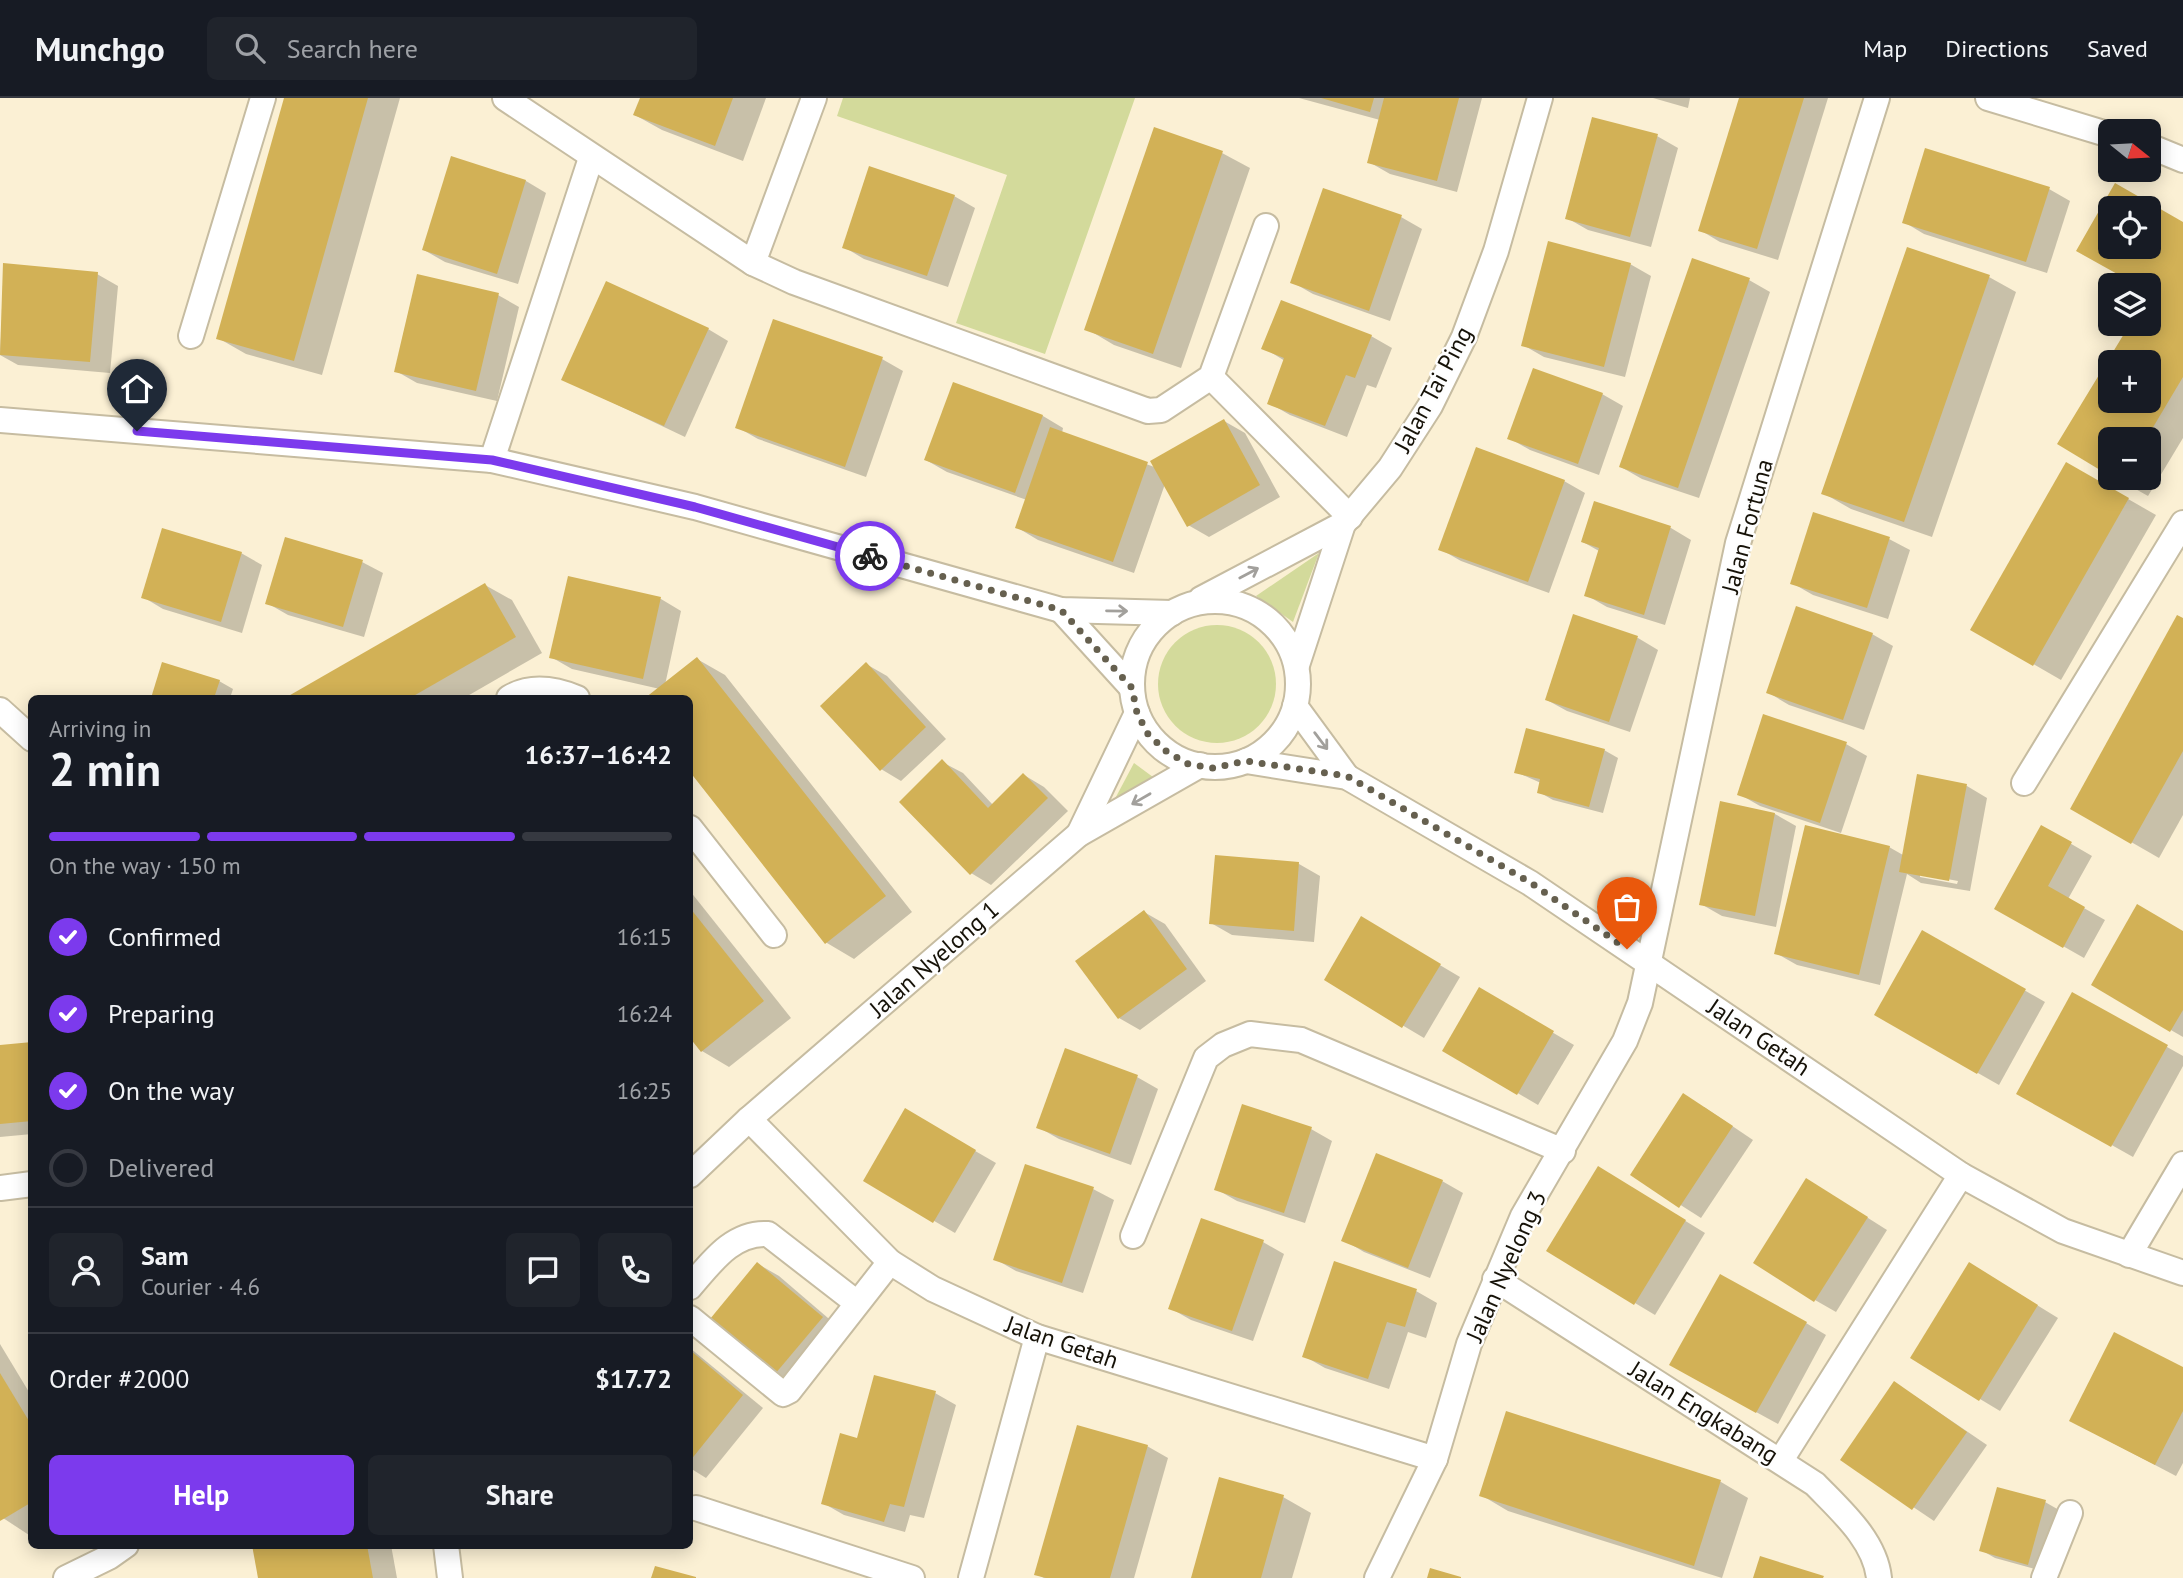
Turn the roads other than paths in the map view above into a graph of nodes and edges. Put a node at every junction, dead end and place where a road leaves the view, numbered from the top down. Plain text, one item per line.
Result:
1 (262, 98) edge
2 (505, 98) edge
3 (814, 98) edge
4 (1540, 98) edge
5 (1877, 98) edge
6 (1988, 98) edge
7 (2098, 131) edge
8 (2161, 151) edge
9 (591, 158) junction
10 (2183, 160) edge
11 (1266, 226) dead end
12 (753, 263) junction
13 (191, 336) dead end
14 (1211, 377) junction
15 (0, 420) edge
16 (492, 460) junction
17 (1347, 521) junction
18 (2183, 523) edge
19 (1181, 609) junction
20 (1061, 610) junction
21 (1297, 665) junction
22 (1132, 688) junction
23 (514, 695) edge
24 (567, 695) edge
25 (1295, 706) junction
26 (0, 710) edge
27 (1137, 713) junction
28 (28, 734) edge
29 (1246, 761) junction
30 (1200, 765) junction
31 (1347, 776) junction
32 (2024, 783) dead end
33 (693, 832) edge
34 (1079, 834) junction
35 (774, 935) dead end
36 (1647, 962) junction
37 (749, 1119) junction
38 (1563, 1150) junction
39 (2183, 1164) edge
40 (693, 1172) edge
41 (1961, 1175) junction
42 (28, 1184) edge
43 (0, 1188) edge
44 (1133, 1236) dead end
45 (2129, 1255) junction
46 (890, 1262) junction
47 (2183, 1273) edge
48 (1495, 1279) junction
49 (693, 1284) edge
50 (857, 1303) junction
51 (693, 1321) edge
52 (1037, 1337) junction
53 (1435, 1459) junction
54 (1781, 1460) junction
55 (696, 1508) dead end
56 (2070, 1513) dead end
57 (446, 1549) edge
58 (116, 1560) edge
59 (978, 1576) edge
60 (66, 1578) edge
61 (450, 1578) edge
62 (912, 1578) edge
63 (1377, 1578) edge
64 (1879, 1578) edge
65 (2044, 1578) edge

1 - 13 street
2 - 9 street
3 - 12 street
4 - 17 street, Jalan Tai Ping
5 - 36 street, Jalan Fortuna
6 - 7 street
8 - 10 street
9 - 12 street
9 - 16 street
11 - 14 street
12 - 14 street
14 - 17 street
15 - 16 street
16 - 20 street
19 -> 17 street
17 - 21 street, Jalan Tai Ping
18 - 32 street
20 -> 19 street
19 - 21 street
19 - 22 street
20 - 22 street
21 - 25 street
22 - 27 street
23 - 24 street
25 - 29 street
25 -> 31 street
26 - 28 street
27 - 30 street
27 - 34 street, Jalan Nyelong 1
29 - 30 street
29 - 31 street
30 -> 34 street
31 - 36 street, Jalan Getah
33 - 35 street
34 - 37 street, Jalan Nyelong 1
36 - 38 street, Jalan Nyelong 3
36 - 41 street, Jalan Getah
37 - 40 street, Jalan Nyelong 1
37 - 46 street, Jalan Getah
38 - 44 street
38 - 48 street, Jalan Nyelong 3
39 - 45 street
41 - 45 street, Jalan Getah
41 - 54 street
42 - 43 street
45 - 47 street, Jalan Getah
46 - 50 street
46 - 52 street, Jalan Getah
48 - 53 street, Jalan Nyelong 3
48 - 54 street, Jalan Engkabang
49 - 50 street
50 - 51 street
52 - 53 street, Jalan Getah
52 - 59 street
53 - 63 street, Jalan Nyelong 3
54 - 64 street, Jalan Engkabang
55 - 62 street
56 - 65 street
57 - 61 street
58 - 60 street

